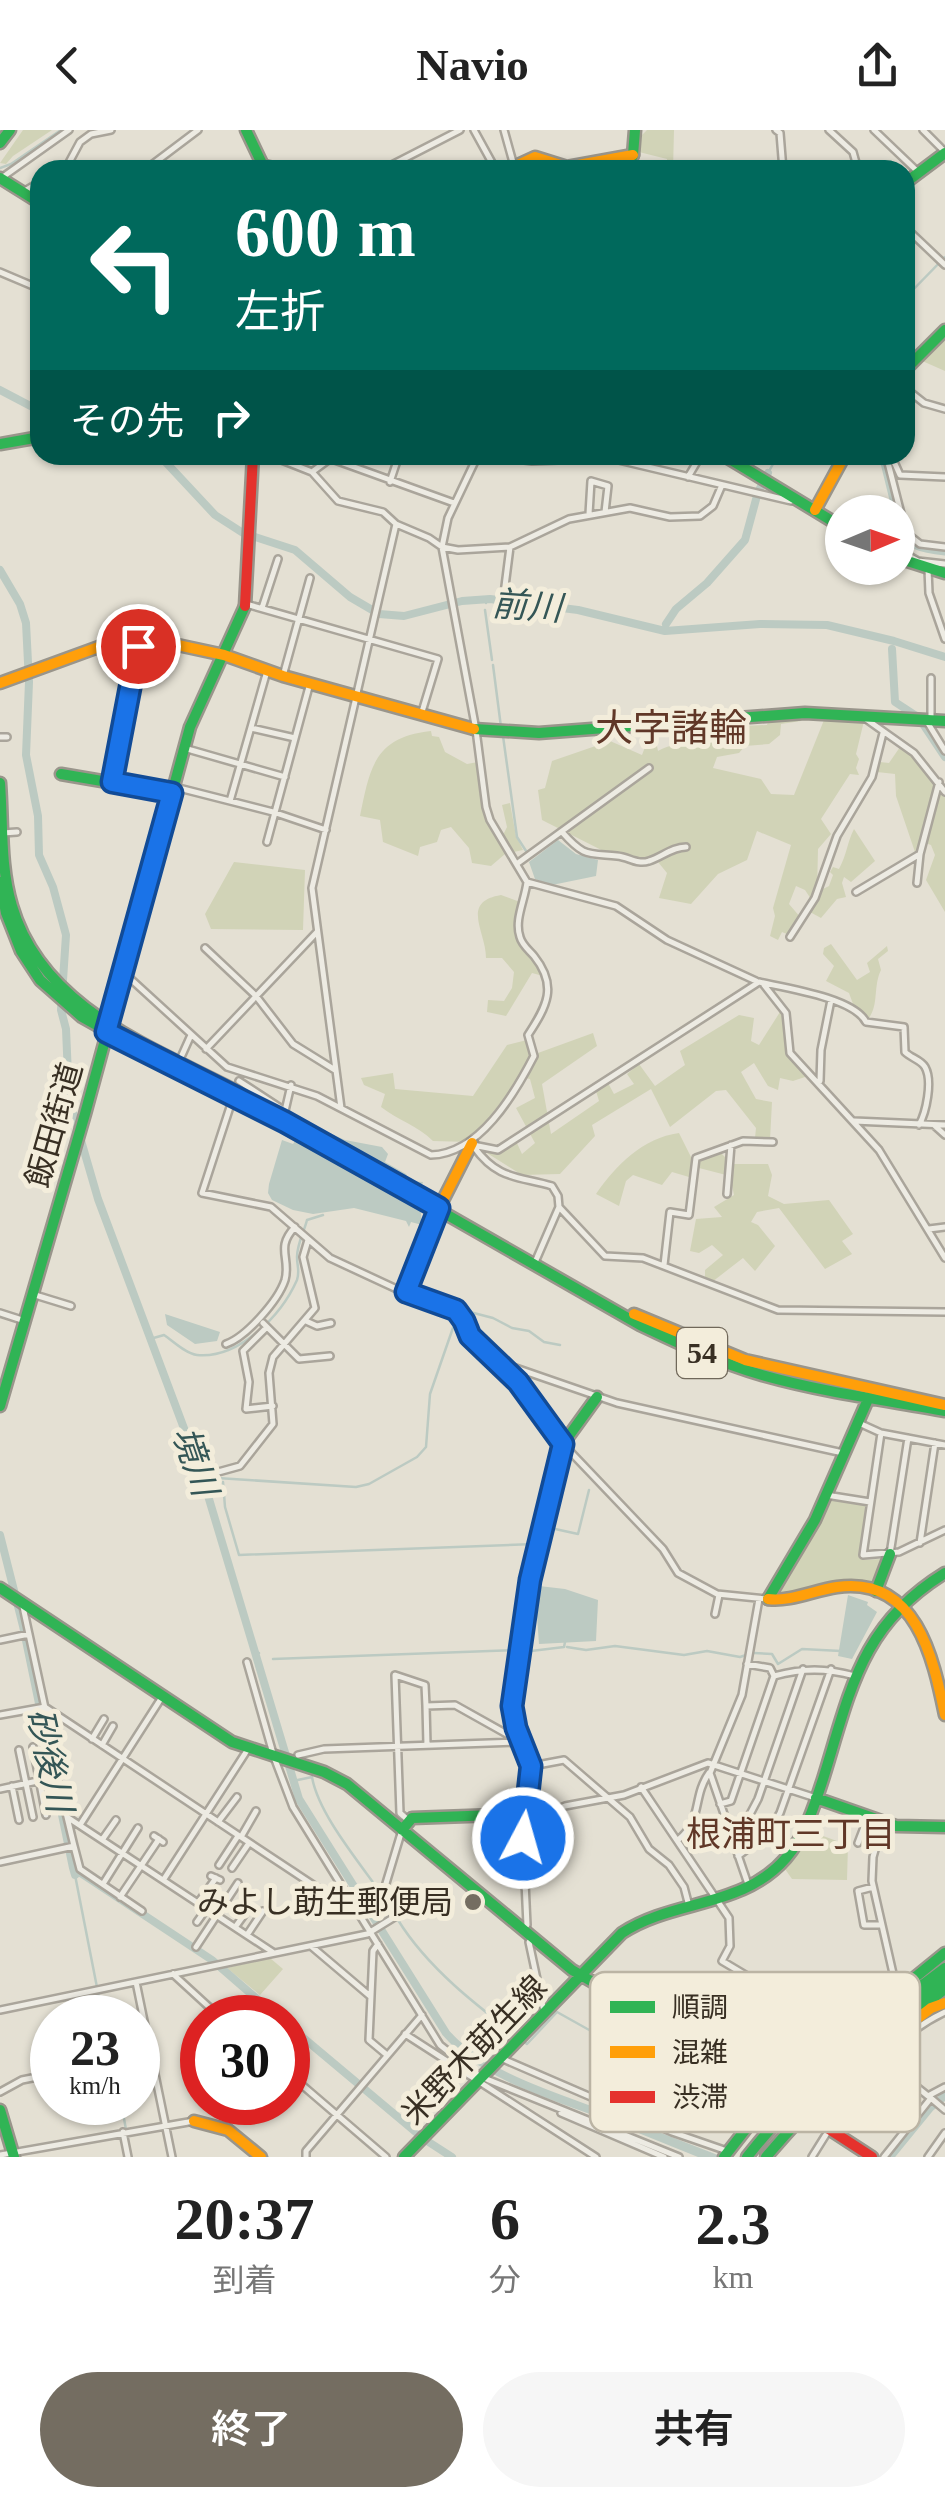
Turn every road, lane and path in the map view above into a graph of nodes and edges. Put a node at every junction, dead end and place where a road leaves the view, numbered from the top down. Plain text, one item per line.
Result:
1 (10, 130) edge
2 (69, 130) edge
3 (111, 130) edge
4 (198, 130) edge
5 (246, 130) edge
6 (460, 130) edge
7 (474, 130) edge
8 (504, 130) edge
9 (635, 130) edge
10 (776, 130) edge
11 (874, 130) edge
12 (923, 130) edge
13 (90, 132) edge
14 (832, 132) edge
15 (0, 143) edge
16 (945, 152) edge
17 (632, 155) junction
18 (70, 160) edge
19 (159, 160) edge
20 (261, 160) edge
21 (408, 160) edge
22 (490, 160) edge
23 (510, 160) edge
24 (605, 160) edge
25 (630, 160) edge
26 (782, 160) edge
27 (854, 160) edge
28 (905, 160) edge
29 (915, 169) edge
30 (918, 172) junction
31 (915, 175) edge
32 (0, 178) edge
33 (30, 188) edge
34 (23, 192) junction
35 (30, 197) edge
36 (915, 236) edge
37 (945, 265) edge
38 (0, 272) edge
39 (30, 285) edge
40 (945, 330) edge
41 (915, 360) edge
42 (915, 396) edge
43 (945, 408) edge
44 (30, 439) edge
45 (0, 444) edge
46 (253, 465) edge
47 (295, 465) edge
48 (322, 465) edge
49 (351, 465) edge
50 (396, 465) edge
51 (476, 465) edge
52 (638, 465) edge
53 (695, 465) edge
54 (740, 465) edge
55 (840, 465) edge
56 (891, 465) edge
57 (895, 465) edge
58 (312, 472) junction
59 (688, 477) junction
60 (945, 478) edge
61 (390, 482) junction
62 (722, 486) junction
63 (795, 498) junction
64 (454, 503) junction
65 (815, 510) junction
66 (606, 512) junction
67 (588, 514) junction
68 (825, 516) edge
69 (396, 524) junction
70 (442, 547) junction
71 (510, 547) junction
72 (945, 548) edge
73 (278, 558) dead end
74 (915, 559) edge
75 (945, 564) edge
76 (915, 565) edge
77 (928, 570) junction
78 (945, 572) edge
79 (310, 578) dead end
80 (504, 594) dead end
81 (246, 604) junction
82 (262, 609) junction
83 (299, 621) junction
84 (370, 639) junction
85 (945, 639) edge
86 (138, 642) junction
87 (224, 655) junction
88 (267, 670) junction
89 (283, 676) junction
90 (930, 678) dead end
91 (0, 683) edge
92 (310, 684) junction
93 (356, 696) junction
94 (421, 715) junction
95 (866, 719) junction
96 (928, 720) junction
97 (945, 721) edge
98 (251, 728) junction
99 (476, 730) junction
100 (883, 733) junction
101 (295, 738) junction
102 (184, 748) junction
103 (945, 751) edge
104 (240, 764) junction
105 (649, 768) dead end
106 (61, 774) dead end
107 (285, 777) junction
108 (112, 782) junction
109 (939, 782) junction
110 (0, 783) edge
111 (172, 790) junction
112 (945, 792) edge
113 (230, 801) junction
114 (275, 813) junction
115 (326, 830) junction
116 (16, 832) dead end
117 (562, 832) junction
118 (4, 834) junction
119 (267, 842) dead end
120 (686, 847) dead end
121 (920, 854) junction
122 (518, 863) junction
123 (0, 882) edge
124 (527, 882) junction
125 (917, 883) dead end
126 (856, 892) dead end
127 (317, 932) junction
128 (790, 937) dead end
129 (205, 948) dead end
130 (123, 972) junction
131 (756, 981) dead end
132 (764, 984) dead end
133 (51, 985) junction
134 (256, 996) junction
135 (831, 1000) junction
136 (107, 1027) junction
137 (191, 1035) junction
138 (206, 1049) junction
139 (182, 1055) dead end
140 (336, 1070) junction
141 (241, 1072) junction
142 (820, 1084) junction
143 (291, 1086) junction
144 (230, 1108) dead end
145 (341, 1108) junction
146 (854, 1121) junction
147 (919, 1125) junction
148 (935, 1126) junction
149 (945, 1126) edge
150 (945, 1135) edge
151 (773, 1142) dead end
152 (473, 1144) junction
153 (732, 1144) junction
154 (727, 1194) dead end
155 (434, 1205) junction
156 (559, 1208) junction
157 (295, 1227) junction
158 (945, 1227) edge
159 (929, 1229) junction
160 (482, 1232) junction
161 (308, 1240) junction
162 (945, 1258) edge
163 (536, 1260) junction
164 (664, 1265) junction
165 (406, 1292) junction
166 (32, 1294) junction
167 (71, 1306) dead end
168 (945, 1312) edge
169 (0, 1313) edge
170 (24, 1320) junction
171 (305, 1320) junction
172 (331, 1323) dead end
173 (226, 1344) dead end
174 (284, 1344) junction
175 (330, 1356) dead end
176 (498, 1362) junction
177 (597, 1397) junction
178 (869, 1397) junction
179 (0, 1406) edge
180 (272, 1406) junction
181 (945, 1408) edge
182 (858, 1423) junction
183 (881, 1433) junction
184 (908, 1438) junction
185 (936, 1443) junction
186 (563, 1444) junction
187 (945, 1445) edge
188 (845, 1454) junction
189 (211, 1474) dead end
190 (826, 1495) junction
191 (870, 1502) junction
192 (945, 1530) edge
193 (920, 1542) junction
194 (890, 1554) junction
195 (945, 1573) edge
196 (876, 1591) junction
197 (719, 1595) junction
198 (12, 1596) edge
199 (764, 1599) junction
200 (896, 1606) junction
201 (715, 1614) dead end
202 (28, 1634) junction
203 (0, 1640) edge
204 (247, 1662) dead end
205 (747, 1664) junction
206 (804, 1669) junction
207 (830, 1669) junction
208 (774, 1676) junction
209 (858, 1677) junction
210 (163, 1696) junction
211 (426, 1706) junction
212 (44, 1707) junction
213 (0, 1715) edge
214 (945, 1715) edge
215 (104, 1720) dead end
216 (113, 1726) dead end
217 (92, 1739) junction
218 (522, 1742) junction
219 (427, 1745) junction
220 (102, 1746) junction
221 (397, 1746) junction
222 (33, 1747) dead end
223 (248, 1749) junction
224 (19, 1750) dead end
225 (274, 1757) junction
226 (122, 1758) junction
227 (300, 1760) junction
228 (712, 1764) junction
229 (531, 1766) junction
230 (710, 1773) junction
231 (740, 1773) junction
232 (52, 1778) junction
233 (38, 1780) junction
234 (765, 1781) junction
235 (26, 1783) junction
236 (12, 1786) junction
237 (641, 1787) junction
238 (0, 1788) edge
239 (789, 1789) junction
240 (236, 1797) dead end
241 (816, 1798) junction
242 (608, 1799) junction
243 (720, 1804) junction
244 (256, 1811) dead end
245 (206, 1814) junction
246 (525, 1814) junction
247 (46, 1816) dead end
248 (33, 1817) dead end
249 (868, 1817) junction
250 (67, 1818) junction
251 (19, 1820) dead end
252 (116, 1820) dead end
253 (218, 1822) junction
254 (884, 1822) junction
255 (80, 1825) junction
256 (405, 1825) junction
257 (945, 1827) edge
258 (138, 1828) dead end
259 (730, 1830) junction
260 (239, 1836) junction
261 (159, 1839) dead end
262 (102, 1840) junction
263 (678, 1840) junction
264 (249, 1843) junction
265 (858, 1843) dead end
266 (71, 1847) junction
267 (122, 1852) junction
268 (738, 1856) junction
269 (0, 1862) edge
270 (142, 1865) junction
271 (219, 1865) dead end
272 (232, 1868) dead end
273 (216, 1878) dead end
274 (164, 1880) junction
275 (238, 1884) dead end
276 (102, 1885) junction
277 (873, 1887) junction
278 (750, 1890) junction
279 (120, 1897) junction
280 (717, 1902) junction
281 (198, 1903) junction
282 (414, 1904) dead end
283 (207, 1908) junction
284 (249, 1908) dead end
285 (690, 1908) junction
286 (264, 1910) dead end
287 (142, 1911) dead end
288 (360, 1915) junction
289 (218, 1916) junction
290 (397, 1916) junction
291 (197, 1922) dead end
292 (881, 1924) junction
293 (236, 1928) junction
294 (523, 1929) junction
295 (371, 1932) junction
296 (247, 1935) junction
297 (533, 1937) junction
298 (378, 1944) junction
299 (196, 1946) dead end
300 (312, 1946) junction
301 (945, 1952) edge
302 (274, 1953) junction
303 (945, 1968) edge
304 (740, 1972) edge
305 (892, 1972) edge
306 (920, 1972) edge
307 (173, 1974) junction
308 (581, 1976) junction
309 (945, 1978) edge
310 (590, 1981) edge
311 (136, 1982) junction
312 (920, 1985) edge
313 (945, 1989) edge
314 (196, 1995) edge
315 (370, 1996) junction
316 (920, 1997) edge
317 (945, 2003) edge
318 (920, 2008) edge
319 (0, 2010) edge
320 (547, 2012) junction
321 (945, 2012) edge
322 (422, 2015) junction
323 (920, 2016) edge
324 (920, 2029) edge
325 (405, 2034) junction
326 (387, 2055) junction
327 (503, 2059) junction
328 (30, 2078) edge
329 (481, 2081) junction
330 (945, 2087) edge
331 (920, 2090) edge
332 (0, 2092) edge
333 (310, 2092) edge
334 (590, 2096) edge
335 (932, 2100) junction
336 (0, 2110) edge
337 (945, 2110) edge
338 (561, 2113) dead end
339 (336, 2114) junction
340 (920, 2114) edge
341 (180, 2123) edge
342 (590, 2123) edge
343 (165, 2124) junction
344 (207, 2125) edge
345 (590, 2125) edge
346 (123, 2132) junction
347 (605, 2132) edge
348 (614, 2132) edge
349 (673, 2132) edge
350 (742, 2132) edge
351 (768, 2132) edge
352 (773, 2132) edge
353 (788, 2132) edge
354 (789, 2132) edge
355 (826, 2132) edge
356 (834, 2132) edge
357 (905, 2132) edge
358 (945, 2134) edge
359 (777, 2143) junction
360 (9, 2154) edge
361 (726, 2154) edge
362 (128, 2157) edge
363 (172, 2157) edge
364 (261, 2157) edge
365 (306, 2157) edge
366 (386, 2157) edge
367 (404, 2157) edge
368 (596, 2157) edge
369 (664, 2157) edge
370 (679, 2157) edge
371 (749, 2157) edge
372 (766, 2157) edge
373 (812, 2157) edge
374 (872, 2157) edge
375 (884, 2157) edge
376 (928, 2157) edge

1 - 15 main road
2 - 32 street
3 - 13 street
4 - 19 street
5 - 20 main road
6 - 21 street
7 - 22 street
8 - 23 street
9 - 17 main road
10 - 26 street
11 - 28 street
12 - 16 street
13 - 18 street
14 - 27 street
16 - 30 main road
17 - 24 main road
17 - 25 main road
29 - 30 street
30 - 31 main road
32 - 34 main road
33 - 34 street
34 - 35 main road
36 - 37 street
38 - 39 street
40 - 41 main road
42 - 43 street
44 - 45 main road
46 - 81 main road, 飯田街道
47 - 58 street
48 - 58 street
49 - 61 street
50 - 61 street
51 - 64 street
52 - 59 street
53 - 59 street
54 - 63 main road
55 - 65 main road
56 - 72 street
57 - 60 street
58 - 69 street
59 - 62 street
61 - 64 street
62 - 63 street
62 - 66 street
63 - 65 main road
64 - 70 street
65 - 68 main road
66 - 67 street
66 - 67 street
67 - 71 street
69 - 70 street
69 - 84 street
70 - 71 street
70 - 99 street
71 - 80 street
73 - 82 street
74 - 75 street
76 - 77 main road
77 - 78 main road
77 - 85 street
79 - 83 street
81 - 82 street
81 - 87 main road, 飯田街道
82 - 83 street
83 - 84 street
83 - 89 street
84 - 93 street
84 - 94 street
86 - 87 main road
86 - 91 main road
86 - 108 street
87 - 88 main road
87 - 102 main road, 飯田街道
88 - 89 main road
88 - 98 street
89 - 92 main road
90 - 96 street
92 - 93 main road
92 - 101 street
93 - 94 main road
93 - 115 street
94 - 99 main road
95 - 96 main road
95 - 99 main road
95 - 100 street
96 - 97 main road
96 - 103 street
98 - 101 street
98 - 104 street
99 - 122 street
100 - 109 street
100 - 128 street
101 - 107 street
102 - 104 street
102 - 111 main road, 飯田街道
104 - 107 street
104 - 113 street
105 - 117 street
106 - 108 main road
107 - 114 street
108 - 111 main road
109 - 112 street
109 - 121 street
110 - 118 main road, 54
111 - 113 street
111 - 130 main road, 飯田街道
113 - 114 street
114 - 115 street
114 - 119 street
115 - 127 street
116 - 118 street
117 - 120 street
117 - 122 street
118 - 133 main road, 54
121 - 125 street
121 - 126 street
122 - 124 street
123 - 133 main road, 54
124 - 131 street
124 - 152 street
127 - 134 street
127 - 140 street
129 - 134 street
130 - 136 main road, 飯田街道
130 - 137 street
132 - 142 street
133 - 136 main road, 54
134 - 138 street
134 - 140 street
135 - 142 street
135 - 147 street
135 - 152 street
136 - 155 main road, 54
136 - 166 main road, 飯田街道
137 - 138 street
137 - 139 street
138 - 141 street
140 - 145 street
141 - 143 street
141 - 143 street
142 - 146 street
143 - 145 street
144 - 157 street
145 - 152 street
146 - 147 street
146 - 159 street
147 - 148 street
148 - 149 street
148 - 150 street
151 - 153 street
152 - 155 main road
152 - 156 street
153 - 154 street
153 - 164 street
155 - 160 main road, 54
155 - 165 main road
156 - 163 street
156 - 164 street
157 - 161 street
157 - 173 street
158 - 159 street
159 - 162 street
160 - 163 main road, 54
160 - 178 main road, 54
161 - 165 street
161 - 171 street
163 - 181 main road, 54
164 - 168 street
165 - 176 street
166 - 167 street
166 - 170 main road, 飯田街道
169 - 170 street
170 - 179 main road, 飯田街道
171 - 172 street
171 - 174 street
174 - 175 street
174 - 180 street
174 - 180 street
176 - 177 street
176 - 186 street
177 - 186 main road
177 - 188 street
178 - 181 main road, 54
178 - 182 main road
180 - 189 street
182 - 183 street
182 - 188 main road
183 - 184 street
183 - 191 street
184 - 185 street
184 - 194 street
185 - 187 street
185 - 193 street
186 - 197 street
186 - 218 main road
188 - 190 main road
190 - 191 street
190 - 199 main road
191 - 194 street
192 - 193 street
193 - 194 street
194 - 196 main road
195 - 200 main road
196 - 199 main road
196 - 200 main road
197 - 199 street
197 - 201 street
198 - 202 street
198 - 210 main road
199 - 205 street
200 - 209 main road
200 - 214 main road
202 - 203 street
202 - 212 street
204 - 225 street
205 - 208 street
205 - 228 street
206 - 207 street
206 - 208 street
206 - 234 street
207 - 209 street
207 - 239 street
208 - 231 street
209 - 241 main road
210 - 223 main road
210 - 226 street
211 - 218 street
211 - 219 street
211 - 221 street
212 - 213 street
212 - 217 street
212 - 232 street
215 - 217 street
216 - 220 street
217 - 220 street
218 - 219 street
218 - 229 main road
219 - 221 street
220 - 226 street
221 - 227 street
221 - 256 street
222 - 233 street
223 - 225 main road
223 - 245 street
224 - 235 street
225 - 227 main road
225 - 288 street
226 - 245 street
226 - 255 street
227 - 256 main road
228 - 230 street
228 - 231 street
228 - 237 street
229 - 242 street
229 - 246 main road
230 - 243 street
230 - 263 street
231 - 234 street
231 - 243 street
232 - 233 street
232 - 250 street
233 - 235 street
233 - 247 street
234 - 239 street
234 - 259 street
235 - 236 street
235 - 248 street
236 - 238 street
236 - 251 street
237 - 242 street
237 - 263 street
239 - 241 street
239 - 268 street
240 - 253 street
241 - 249 main road
241 - 278 main road
242 - 246 street
242 - 285 street
243 - 259 street
244 - 260 street
245 - 253 street
245 - 274 street
246 - 256 main road
246 - 294 street
249 - 254 main road
249 - 265 street
250 - 255 street
250 - 266 street
252 - 262 street
253 - 260 street
254 - 257 main road
254 - 277 street
255 - 262 street
256 - 290 street
256 - 294 main road
258 - 267 street
259 - 268 street
260 - 264 street
260 - 271 street
261 - 270 street
262 - 267 street
263 - 280 street
264 - 272 street
264 - 288 street
266 - 269 street
266 - 276 street
267 - 270 street
267 - 276 street
268 - 278 street
270 - 274 street
270 - 279 street
273 - 281 street
274 - 281 street
275 - 289 street
276 - 279 street
277 - 292 street
277 - 292 street
278 - 280 main road
279 - 287 street
280 - 285 main road
280 - 304 street
281 - 283 street
282 - 290 street
283 - 289 street
283 - 291 street
284 - 293 street
285 - 308 main road
286 - 296 street
288 - 295 street
289 - 293 street
289 - 299 street
290 - 295 street
292 - 305 street
293 - 296 street
294 - 297 main road
295 - 298 street
295 - 300 street
296 - 302 street
297 - 308 main road
297 - 320 street
298 - 315 street
298 - 322 street
300 - 302 street
300 - 315 street
301 - 306 main road
302 - 307 street
303 - 312 main road
307 - 311 street
307 - 314 street
308 - 310 main road, 米野木莇生線
308 - 320 main road, 米野木莇生線
309 - 316 main road
311 - 319 street
311 - 343 street
313 - 318 main road
315 - 326 street
317 - 323 main road
320 - 327 main road, 米野木莇生線
321 - 324 street
322 - 325 street
322 - 329 street
325 - 326 street
325 - 329 street
326 - 339 street
327 - 329 main road, 米野木莇生線
327 - 334 street
328 - 332 street
329 - 342 street
329 - 367 main road, 米野木莇生線
329 - 368 street
330 - 335 street
331 - 335 street
333 - 339 street
335 - 337 street
335 - 340 street
336 - 360 main road
338 - 345 street
339 - 365 street
339 - 366 street
341 - 343 street
343 - 346 street
343 - 363 street
344 - 364 main road
346 - 360 street
346 - 362 street
347 - 369 street
348 - 370 street
349 - 361 street
350 - 361 main road
351 - 371 main road
352 - 371 main road
353 - 359 main road
354 - 359 main road
355 - 373 street
356 - 374 main road
357 - 375 street
358 - 376 street
359 - 372 main road

